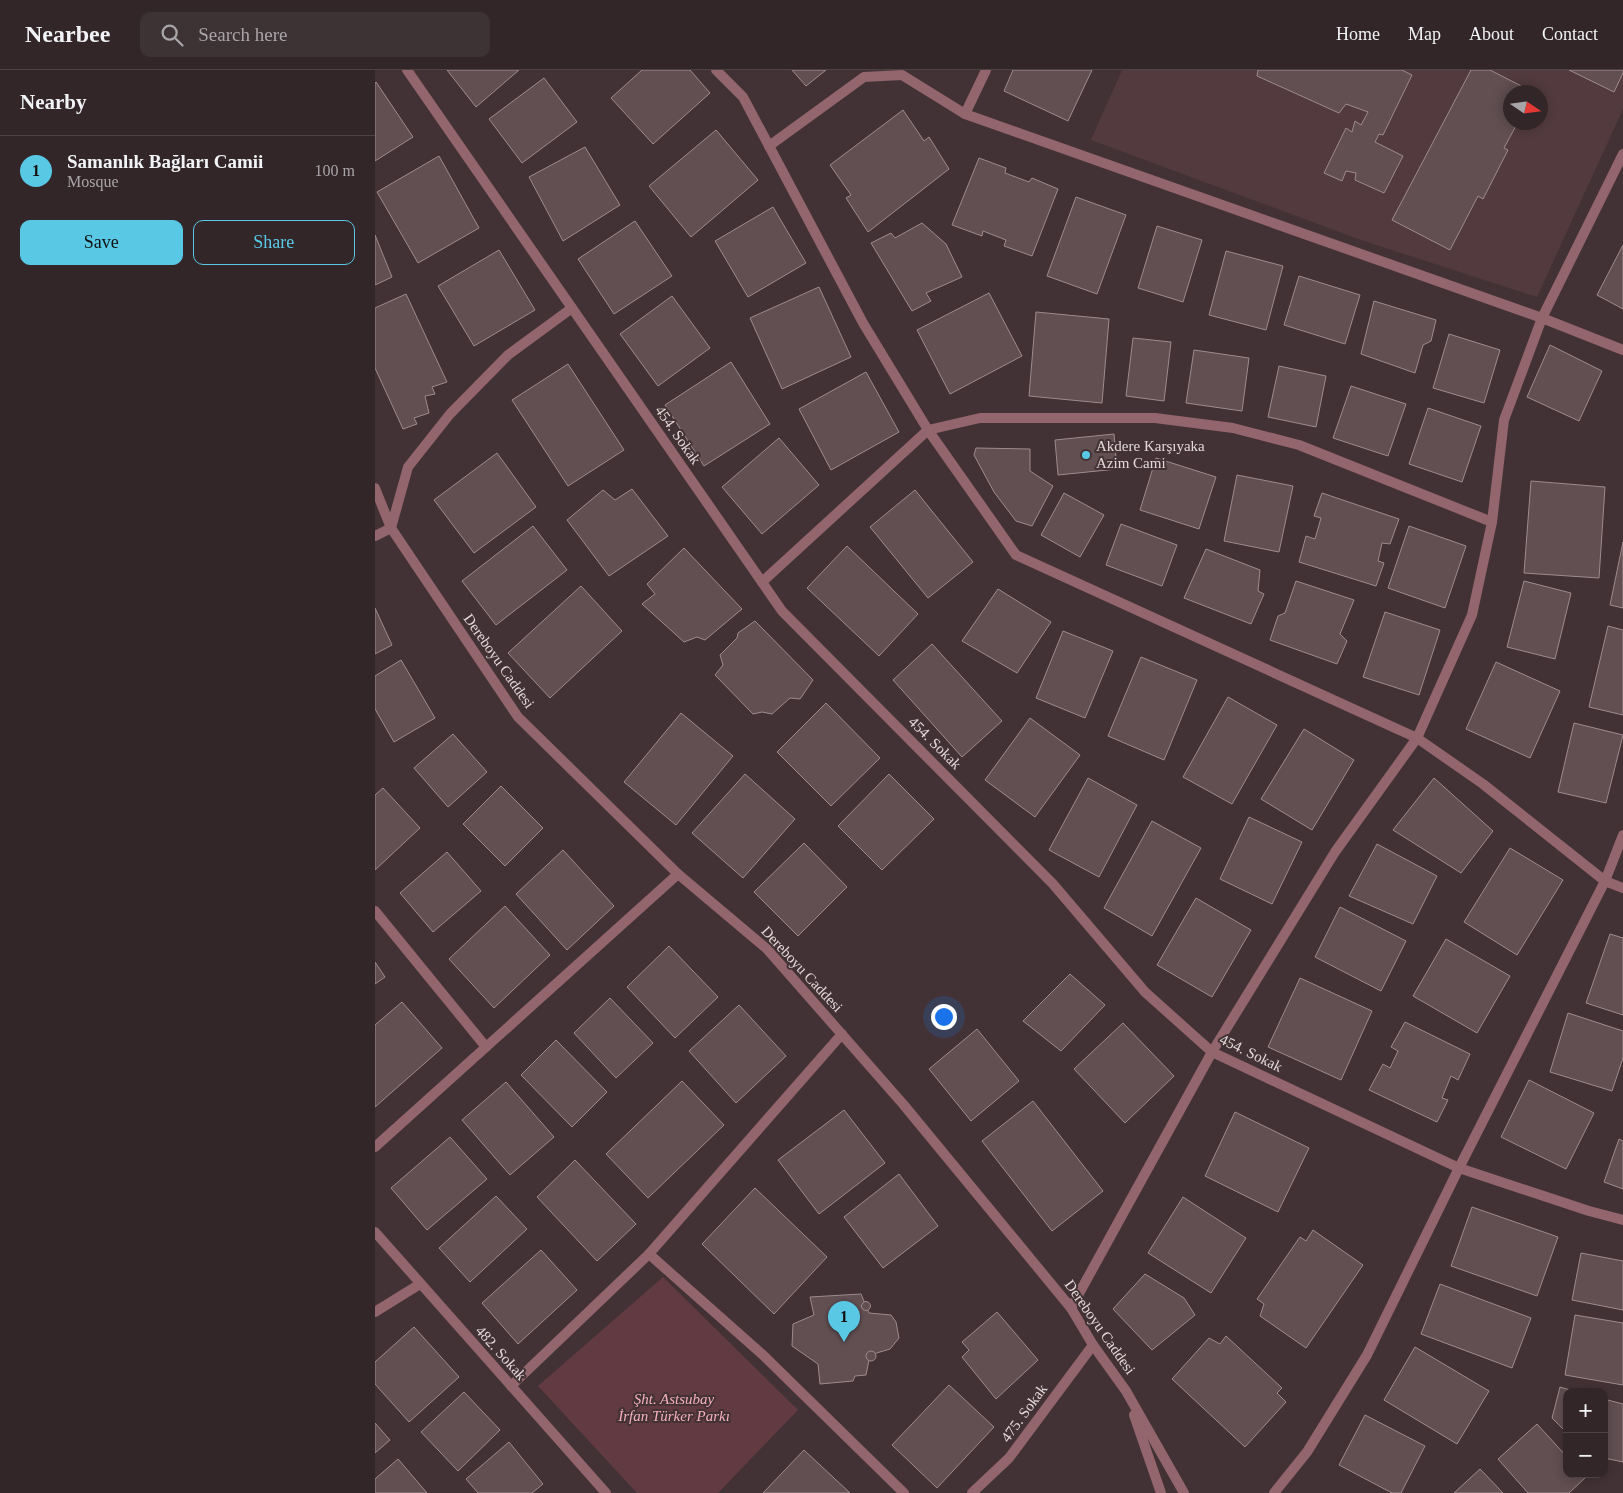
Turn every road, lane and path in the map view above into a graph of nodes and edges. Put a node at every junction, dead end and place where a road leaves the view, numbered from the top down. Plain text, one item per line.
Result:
1 (407, 70) edge
2 (716, 70) edge
3 (985, 70) edge
4 (965, 114) junction
5 (769, 146) junction
6 (1623, 154) edge
7 (572, 308) junction
8 (1542, 318) junction
9 (1623, 350) edge
10 (928, 430) junction
11 (375, 488) edge
12 (1493, 522) junction
13 (391, 528) junction
14 (375, 536) edge
15 (762, 582) junction
16 (1417, 738) junction
17 (1623, 835) edge
18 (678, 874) junction
19 (1605, 881) junction
20 (1623, 888) edge
21 (375, 911) edge
22 (842, 1034) junction
23 (486, 1047) junction
24 (1212, 1052) junction
25 (375, 1147) edge
26 (1459, 1168) junction
27 (1623, 1220) edge
28 (375, 1232) edge
29 (649, 1254) junction
30 (420, 1284) junction
31 (1071, 1308) junction
32 (375, 1312) edge
33 (1093, 1345) junction
34 (511, 1386) junction
35 (1126, 1391) junction
36 (606, 1493) edge
37 (904, 1493) edge
38 (972, 1493) edge
39 (1161, 1493) edge
40 (1184, 1493) edge
41 (1273, 1493) edge

1 - 7 street, 454. Sokak
2 - 5 street
3 - 4 street
4 - 5 street
4 - 8 street
5 - 10 street
6 - 8 street
7 - 13 street
7 - 15 street, 454. Sokak
8 - 9 street
8 - 12 street
10 - 12 street
10 - 15 street
10 - 16 street
11 - 13 street, Dereboyu Caddesi
12 - 16 street
13 - 14 street
13 - 18 street, Dereboyu Caddesi
15 - 24 street, 454. Sokak
16 - 19 street
16 - 24 street
17 - 19 street
18 - 22 street, Dereboyu Caddesi
18 - 23 street
19 - 20 street
19 - 26 street
21 - 23 street
22 - 29 street
22 - 31 street, Dereboyu Caddesi
23 - 25 street
24 - 26 street, 454. Sokak
24 - 31 street
26 - 27 street, 454. Sokak
26 - 41 street
28 - 30 street, 482. Sokak
29 - 34 street
29 - 37 street
30 - 32 street
30 - 34 street, 482. Sokak
31 - 33 street, Dereboyu Caddesi
33 - 35 street, Dereboyu Caddesi
33 - 38 street, 475. Sokak
34 - 36 street, 482. Sokak
35 - 39 street
35 - 40 street, Dereboyu Caddesi

